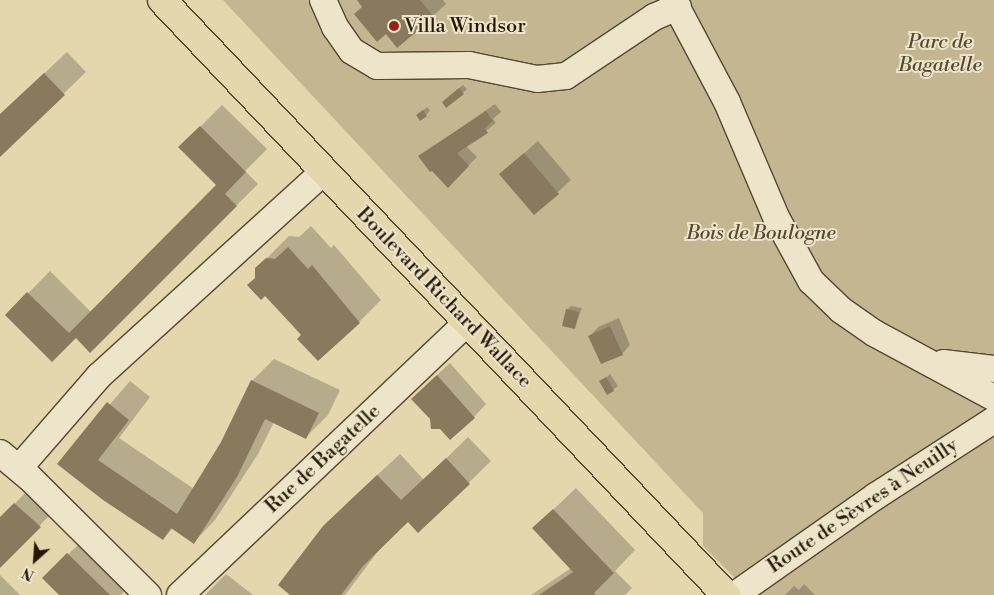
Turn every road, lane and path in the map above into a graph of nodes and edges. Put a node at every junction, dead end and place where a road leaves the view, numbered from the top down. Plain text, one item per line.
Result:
1 (162, 0) edge
2 (323, 0) edge
3 (675, 4) edge
4 (323, 172) junction
5 (467, 323) junction
6 (932, 362) junction
7 (994, 369) edge
8 (994, 398) edge
9 (994, 420) edge
10 (9, 461) edge
11 (148, 595) edge
12 (180, 595) edge
13 (726, 595) edge
14 (735, 595) edge

1 - 4 main road, Boulevard Richard Wallace
2 - 3 street
3 - 6 street
4 - 5 main road, Boulevard Richard Wallace
4 - 10 street
5 - 12 street, Rue de Bagatelle
5 - 13 main road, Boulevard Richard Wallace
6 - 7 street
6 - 8 street
9 - 14 street, Route de Sèvres à Neuilly
10 - 11 street

